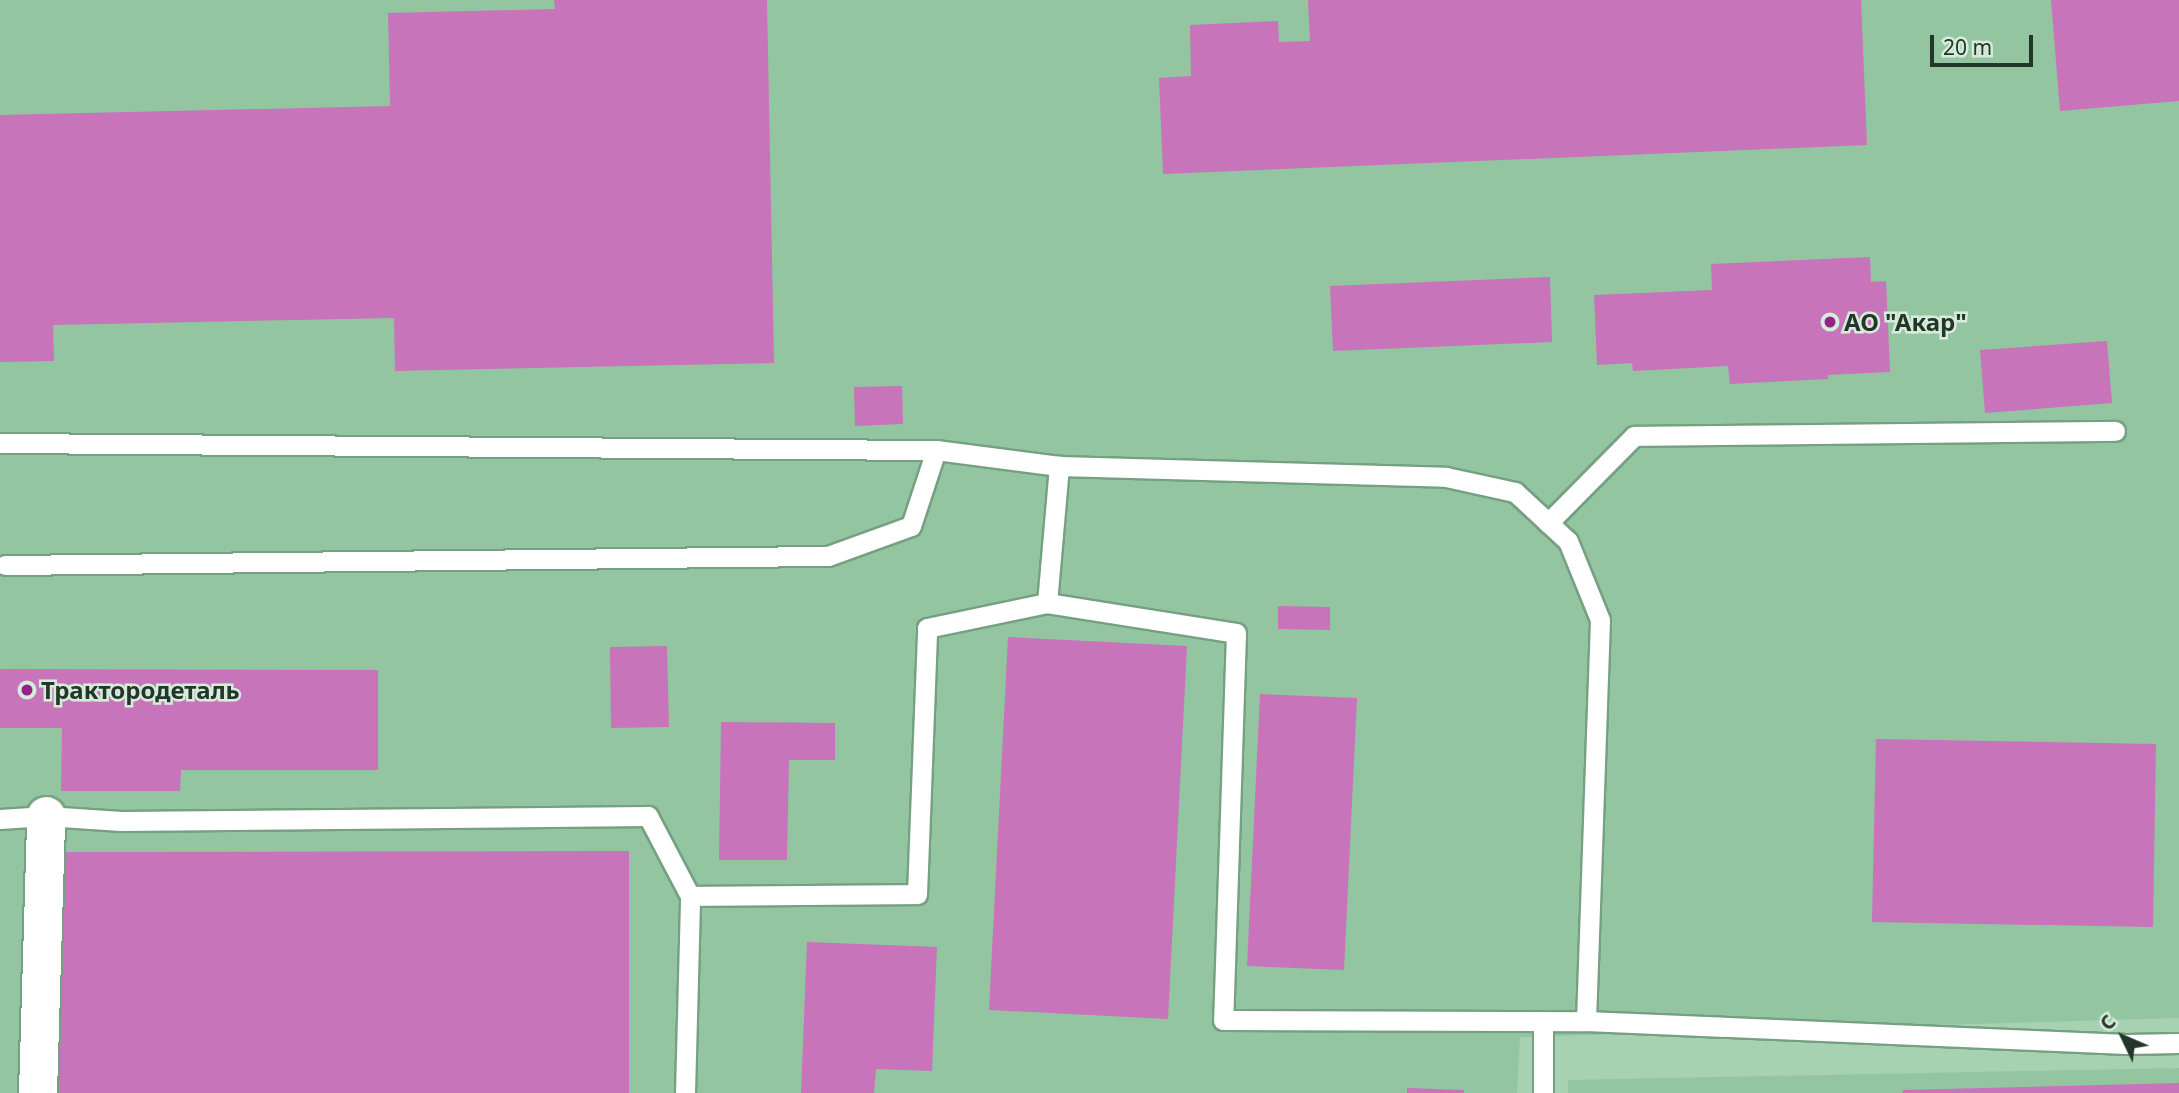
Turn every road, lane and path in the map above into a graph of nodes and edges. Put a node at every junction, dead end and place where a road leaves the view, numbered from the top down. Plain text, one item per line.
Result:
1 (2115, 430) dead end
2 (0, 443) edge
3 (936, 450) junction
4 (1059, 466) junction
5 (1548, 523) junction
6 (5, 565) dead end
7 (1047, 603) junction
8 (46, 816) junction
9 (0, 819) edge
10 (690, 896) junction
11 (1543, 1021) junction
12 (1586, 1021) junction
13 (2179, 1043) edge
14 (38, 1093) edge
15 (684, 1093) edge
16 (1543, 1093) edge

1 - 5 lane
2 - 3 lane
3 - 4 lane
3 - 6 lane
4 - 5 lane
4 - 7 lane
5 - 12 lane
7 - 10 lane
7 - 11 lane
8 - 9 lane
8 - 10 lane
8 - 14 street
10 - 15 lane
11 - 12 lane
11 - 16 lane
12 - 13 lane

